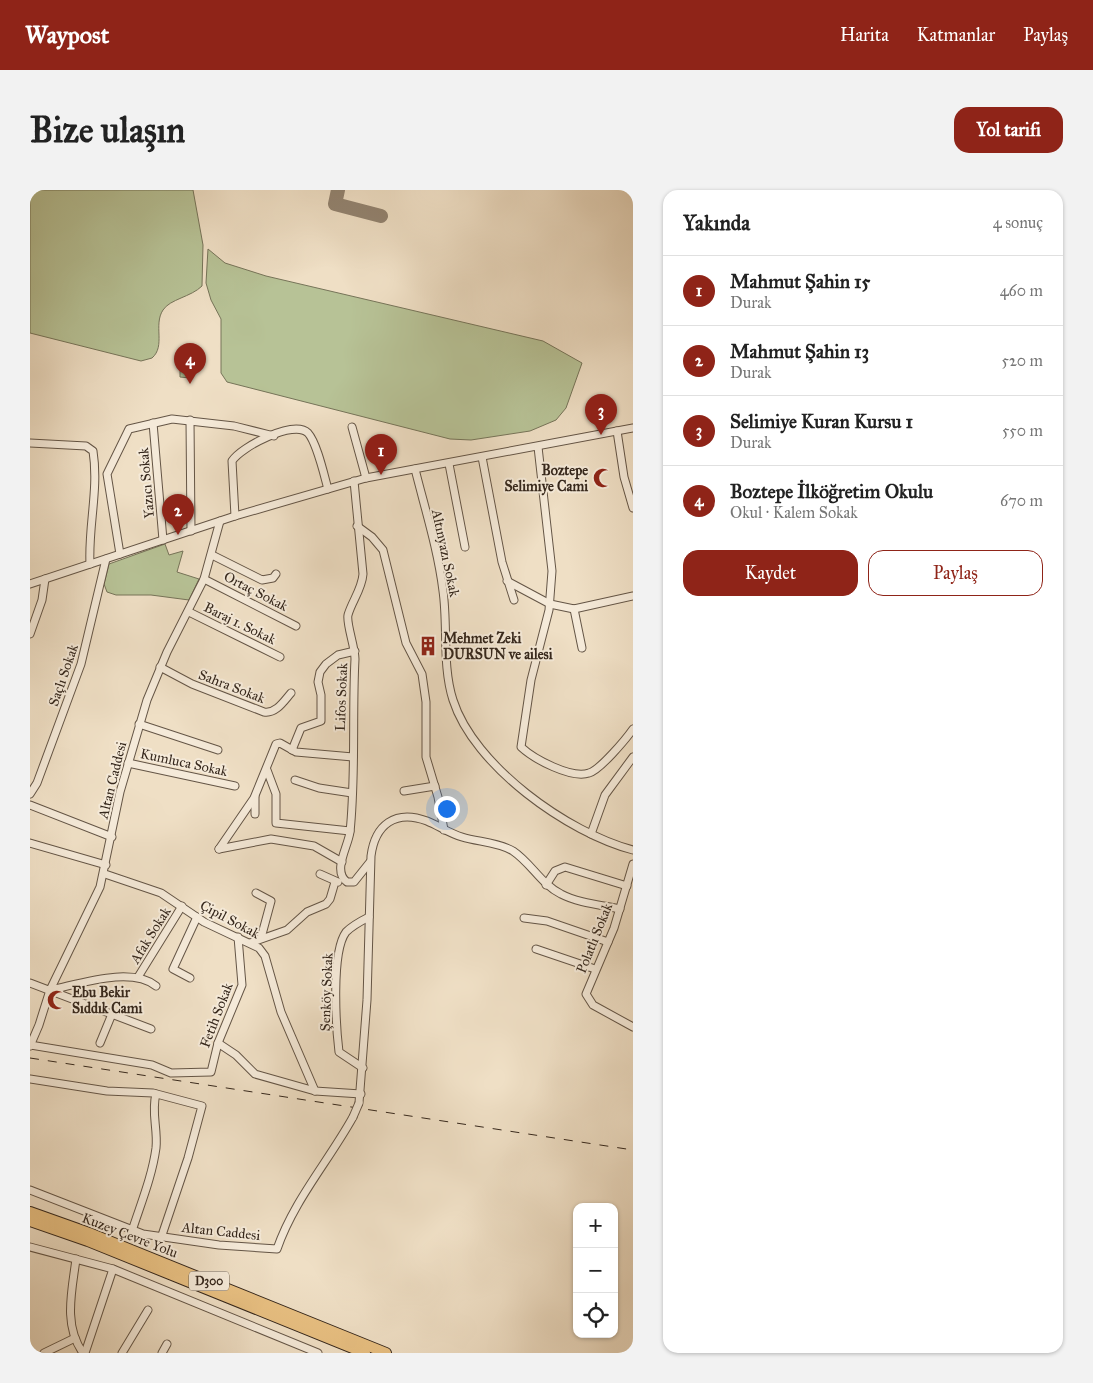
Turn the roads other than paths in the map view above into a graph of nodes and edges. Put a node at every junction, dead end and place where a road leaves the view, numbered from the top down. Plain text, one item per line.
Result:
1 (190, 420) junction
2 (153, 424) junction
3 (352, 427) dead end
4 (633, 428) edge
5 (618, 431) junction
6 (274, 436) junction
7 (30, 443) edge
8 (538, 447) junction
9 (482, 457) junction
10 (449, 464) junction
11 (415, 469) junction
12 (366, 478) junction
13 (354, 481) junction
14 (328, 489) junction
15 (633, 508) edge
16 (235, 516) junction
17 (220, 521) junction
18 (357, 526) junction
19 (191, 531) junction
20 (163, 540) junction
21 (464, 547) dead end
22 (120, 554) junction
23 (212, 555) junction
24 (106, 560) junction
25 (90, 564) junction
26 (276, 574) dead end
27 (45, 579) junction
28 (204, 579) junction
29 (507, 581) junction
30 (30, 584) edge
31 (633, 596) edge
32 (514, 600) dead end
33 (550, 604) junction
34 (574, 608) junction
35 (189, 612) junction
36 (296, 626) dead end
37 (30, 634) edge
38 (582, 648) dead end
39 (355, 651) junction
40 (280, 657) dead end
41 (160, 667) junction
42 (291, 693) dead end
43 (139, 724) junction
44 (633, 729) edge
45 (630, 738) edge
46 (218, 750) dead end
47 (292, 750) junction
48 (633, 757) edge
49 (353, 758) junction
50 (128, 763) junction
51 (267, 770) junction
52 (295, 780) dead end
53 (235, 786) dead end
54 (435, 786) junction
55 (404, 791) dead end
56 (352, 793) junction
57 (30, 794) edge
58 (255, 795) junction
59 (30, 805) edge
60 (256, 814) dead end
61 (444, 830) junction
62 (350, 831) junction
63 (591, 834) junction
64 (112, 837) junction
65 (30, 843) edge
66 (633, 850) edge
67 (342, 862) junction
68 (370, 862) junction
69 (633, 864) edge
70 (106, 866) junction
71 (105, 874) junction
72 (320, 874) dead end
73 (335, 882) junction
74 (349, 882) junction
75 (546, 884) junction
76 (627, 886) junction
77 (256, 893) dead end
78 (182, 906) junction
79 (620, 909) junction
80 (197, 917) junction
81 (369, 917) junction
82 (524, 918) dead end
83 (238, 938) junction
84 (261, 938) junction
85 (608, 942) junction
86 (250, 943) junction
87 (536, 949) dead end
88 (595, 969) junction
89 (138, 977) junction
90 (190, 978) dead end
91 (30, 983) edge
92 (156, 986) dead end
93 (50, 990) junction
94 (112, 1014) junction
95 (633, 1027) edge
96 (151, 1030) dead end
97 (100, 1043) dead end
98 (218, 1043) junction
99 (30, 1045) edge
100 (363, 1068) junction
101 (30, 1079) edge
102 (316, 1090) junction
103 (156, 1094) junction
104 (361, 1094) junction
105 (30, 1190) edge
106 (30, 1212) edge
107 (30, 1221) edge
108 (132, 1231) junction
109 (161, 1238) junction
110 (30, 1247) edge
111 (76, 1259) junction
112 (113, 1269) junction
113 (148, 1310) dead end
114 (75, 1338) junction
115 (167, 1344) dead end
116 (44, 1353) edge
117 (84, 1353) edge
118 (122, 1353) edge
119 (162, 1353) edge
120 (318, 1353) edge
121 (365, 1353) edge
122 (386, 1353) edge

1 - 2 street
1 - 6 street
1 - 19 street
2 - 20 street, Yazıcı Sokak
2 - 22 street
3 - 12 street
4 - 5 street
5 - 8 street
5 - 15 street
6 - 14 street
6 - 16 street
7 - 25 street
8 - 9 street
8 - 33 street
9 - 10 street
9 - 29 street
10 - 11 street
10 - 21 street
11 - 12 street
11 - 63 street, Altınyazı Sokak
12 - 13 street
13 - 14 street
13 - 18 street, Lifos Sokak
14 - 16 street
16 - 17 street
17 - 19 street
17 - 23 street, Altan Caddesi
18 - 39 street, Lifos Sokak
18 - 54 street
19 - 20 street
20 - 22 street
22 - 24 street
23 - 26 street
23 - 28 street, Altan Caddesi
24 - 25 street
24 - 57 street, Saçlı Sokak
25 - 27 street
27 - 30 street
27 - 37 street
28 - 35 street, Altan Caddesi
28 - 36 street, Ortaç Sokak
29 - 32 street
29 - 33 street
31 - 34 street
33 - 34 street
33 - 45 street
34 - 38 street
35 - 40 street, Baraj 1. Sokak
35 - 41 street, Altan Caddesi
39 - 47 street
39 - 49 street, Lifos Sokak
41 - 42 street, Sahra Sokak
41 - 43 street, Altan Caddesi
43 - 46 street
43 - 50 street, Altan Caddesi
44 - 45 street
47 - 49 street
47 - 51 street
48 - 63 street
49 - 56 street, Lifos Sokak
50 - 53 street, Kumluca Sokak
50 - 64 street, Altan Caddesi
51 - 58 street
51 - 62 street
52 - 56 street
54 - 55 street
54 - 61 street
56 - 62 street, Lifos Sokak
58 - 60 street
58 - 67 street
59 - 64 street
61 - 68 street
61 - 75 street
62 - 67 street, Lifos Sokak
63 - 66 street, Altınyazı Sokak
64 - 70 street, Altan Caddesi
65 - 70 street
67 - 74 street
68 - 74 street
68 - 81 street
69 - 76 street, Polatlı Sokak
70 - 71 street, Altan Caddesi
71 - 78 street, Çipil Sokak
71 - 93 street, Altan Caddesi
72 - 73 street
73 - 74 street
73 - 84 street
75 - 76 street
75 - 79 street
76 - 79 street, Polatlı Sokak
77 - 84 street
78 - 80 street, Çipil Sokak
78 - 89 street, Afak Sokak
79 - 85 street, Polatlı Sokak
80 - 83 street, Çipil Sokak
80 - 90 street
81 - 100 street
81 - 100 street, Şenköy Sokak
82 - 85 street
83 - 86 street, Çipil Sokak
83 - 98 street, Fetih Sokak
84 - 86 street
85 - 88 street, Polatlı Sokak
86 - 102 street, Çipil Sokak
87 - 88 street
88 - 95 street, Polatlı Sokak
89 - 92 street
89 - 93 street
91 - 93 street
93 - 94 street
93 - 99 street, Altan Caddesi
94 - 96 street
94 - 97 street
98 - 99 street, Fetih Sokak
98 - 102 street
100 - 104 street
101 - 103 street
102 - 104 street
103 - 108 street
103 - 109 street
104 - 109 street, Altan Caddesi, bridge
105 - 108 street, Altan Caddesi
106 - 122 highway, Kuzey Çevre Yolu / D300
107 - 121 highway, Kuzey Çevre Yolu / D300
108 - 109 street, Altan Caddesi
110 - 111 street
111 - 112 street
111 - 114 street
112 - 117 street
112 - 120 street
113 - 118 street
114 - 116 street
114 - 117 street
115 - 119 street

